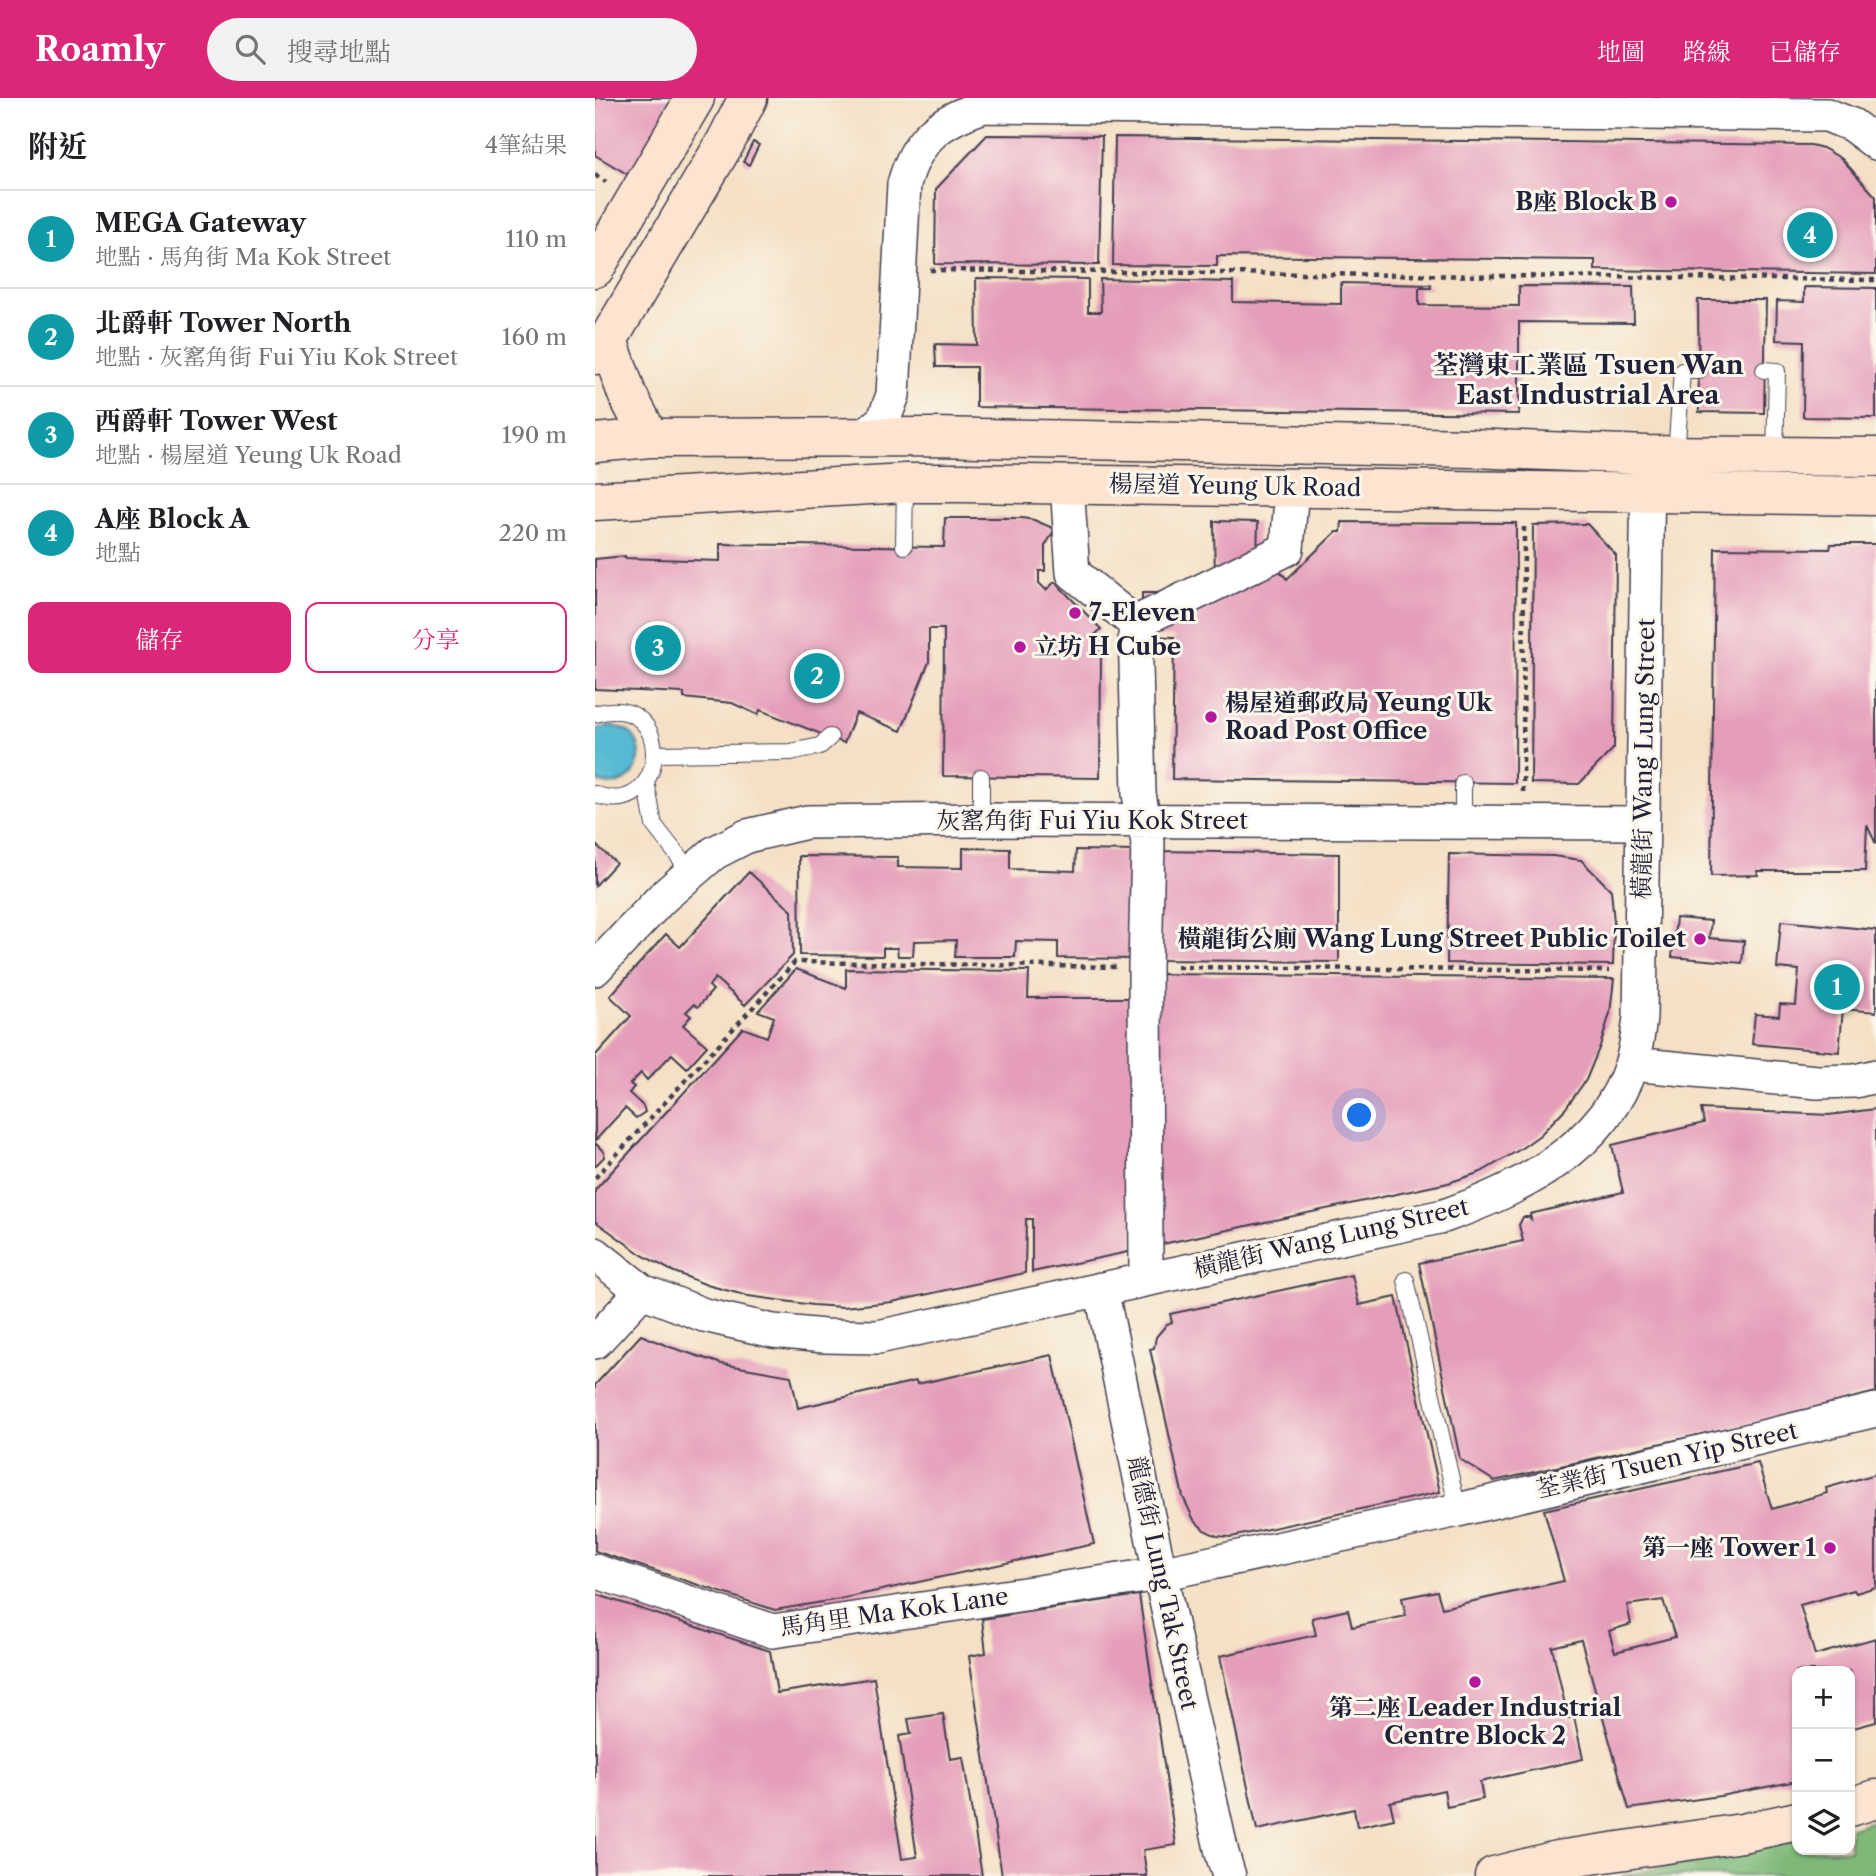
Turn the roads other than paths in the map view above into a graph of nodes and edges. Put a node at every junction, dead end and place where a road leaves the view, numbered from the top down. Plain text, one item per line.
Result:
1 (695, 98) edge
2 (748, 98) edge
3 (977, 102) edge
4 (1876, 143) edge
5 (595, 268) edge
6 (602, 348) edge
7 (1764, 370) dead end
8 (1699, 371) dead end
9 (650, 438) junction
10 (862, 438) junction
11 (595, 443) edge
12 (1662, 455) junction
13 (1775, 457) junction
14 (1876, 457) edge
15 (905, 483) junction
16 (1067, 484) junction
17 (1292, 487) junction
18 (1647, 493) junction
19 (1876, 496) edge
20 (595, 501) edge
21 (904, 545) dead end
22 (1135, 623) junction
23 (595, 714) edge
24 (830, 737) dead end
25 (656, 754) junction
26 (981, 777) dead end
27 (646, 781) junction
28 (1463, 783) dead end
29 (595, 794) edge
30 (981, 820) junction
31 (1144, 821) junction
32 (1463, 822) junction
33 (1643, 823) junction
34 (689, 872) junction
35 (595, 969) edge
36 (1632, 1064) junction
37 (1876, 1076) edge
38 (595, 1254) edge
39 (1146, 1279) junction
40 (1406, 1280) dead end
41 (1101, 1289) junction
42 (642, 1291) junction
43 (595, 1342) edge
44 (1876, 1410) edge
45 (1458, 1510) junction
46 (595, 1571) edge
47 (1160, 1574) junction
48 (1876, 1798) edge
49 (1855, 1805) edge
50 (1792, 1822) edge
51 (1229, 1876) edge
52 (1494, 1876) edge

1 - 5 main road
2 - 6 main road
3 - 4 street
3 - 10 street
6 - 9 main road
7 - 13 lane
8 - 12 lane
9 - 10 main road, 楊屋道 Yeung Uk Road
9 - 11 main road, 楊屋道 Yeung Uk Road
10 - 12 main road, 楊屋道 Yeung Uk Road
12 - 13 main road, 楊屋道 Yeung Uk Road
12 - 18 street, 橫龍街 Wang Lung Street
13 - 14 main road, 楊屋道 Yeung Uk Road
15 - 16 main road, 楊屋道 Yeung Uk Road
15 - 20 main road, 楊屋道 Yeung Uk Road
15 - 21 lane
16 - 17 main road, 楊屋道 Yeung Uk Road
16 - 22 street
17 - 18 main road, 楊屋道 Yeung Uk Road
17 - 22 street
18 - 19 main road, 楊屋道 Yeung Uk Road
18 - 33 street, 橫龍街 Wang Lung Street
22 - 31 street
23 - 25 lane
24 - 25 lane
25 - 27 lane
26 - 30 lane
27 - 29 lane
27 - 34 lane
28 - 32 lane
30 - 31 street, 灰窰角街 Fui Yiu Kok Street
30 - 34 street, 灰窰角街 Fui Yiu Kok Street
31 - 32 street, 灰窰角街 Fui Yiu Kok Street
31 - 39 street
32 - 33 street, 灰窰角街 Fui Yiu Kok Street
33 - 36 street, 橫龍街 Wang Lung Street
34 - 35 street, 灰窰角街 Fui Yiu Kok Street
36 - 37 street
36 - 39 street, 橫龍街 Wang Lung Street
38 - 42 street, 橫龍街 Wang Lung Street
39 - 41 street, 橫龍街 Wang Lung Street
40 - 45 lane
41 - 42 street, 橫龍街 Wang Lung Street
41 - 47 street, 龍德街 Lung Tak Street
42 - 43 street
44 - 45 street, 荃業街 Tsuen Yip Street
45 - 47 street, 荃業街 Tsuen Yip Street
46 - 47 street, 馬角里 Ma Kok Lane
47 - 51 street, 龍德街 Lung Tak Street
48 - 49 main road
50 - 52 main road

